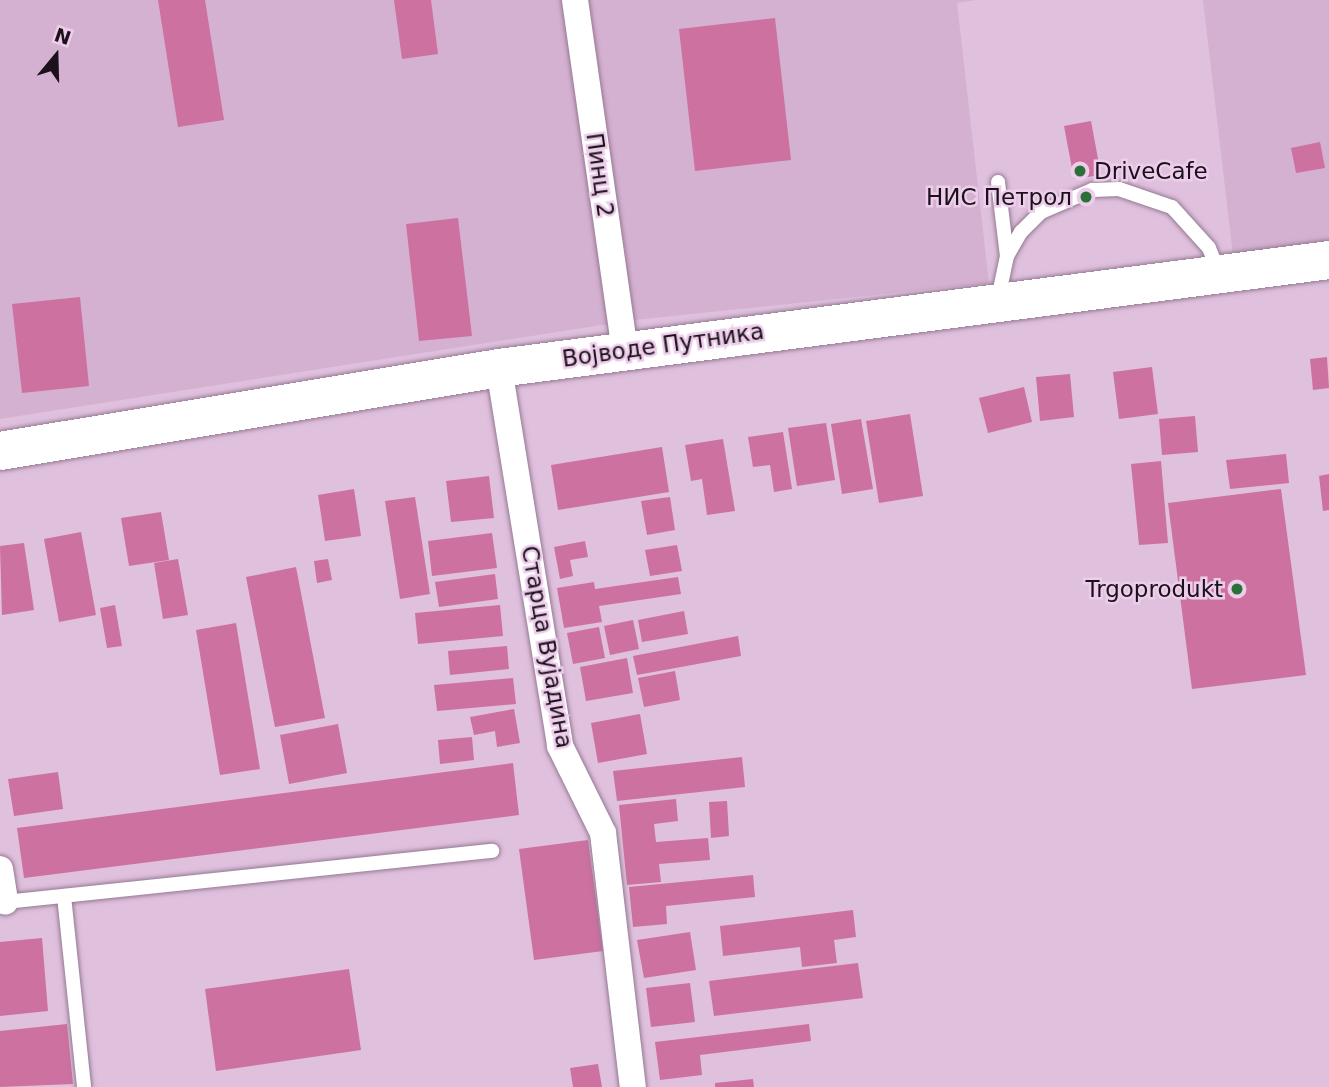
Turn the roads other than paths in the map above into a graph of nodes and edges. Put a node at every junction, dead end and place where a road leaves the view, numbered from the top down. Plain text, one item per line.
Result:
1 (575, 0) edge
2 (998, 183) dead end
3 (1007, 256) junction
4 (1329, 260) edge
5 (1219, 274) junction
6 (998, 299) junction
7 (625, 351) junction
8 (499, 368) junction
9 (0, 451) edge
10 (492, 851) dead end
11 (0, 869) edge
12 (64, 896) junction
13 (5, 902) joint
14 (84, 1087) edge
15 (634, 1087) edge

1 - 7 street, Пинц 2
2 - 3 lane
3 - 5 lane
3 - 6 lane
4 - 5 main road, Војводе Путника
5 - 6 main road, Војводе Путника
6 - 7 main road, Војводе Путника
7 - 8 main road, Војводе Путника
8 - 9 main road, Војводе Путника
8 - 15 street, Старца Вујадина
10 - 12 lane
11 - 13 street
12 - 13 lane
12 - 14 lane

